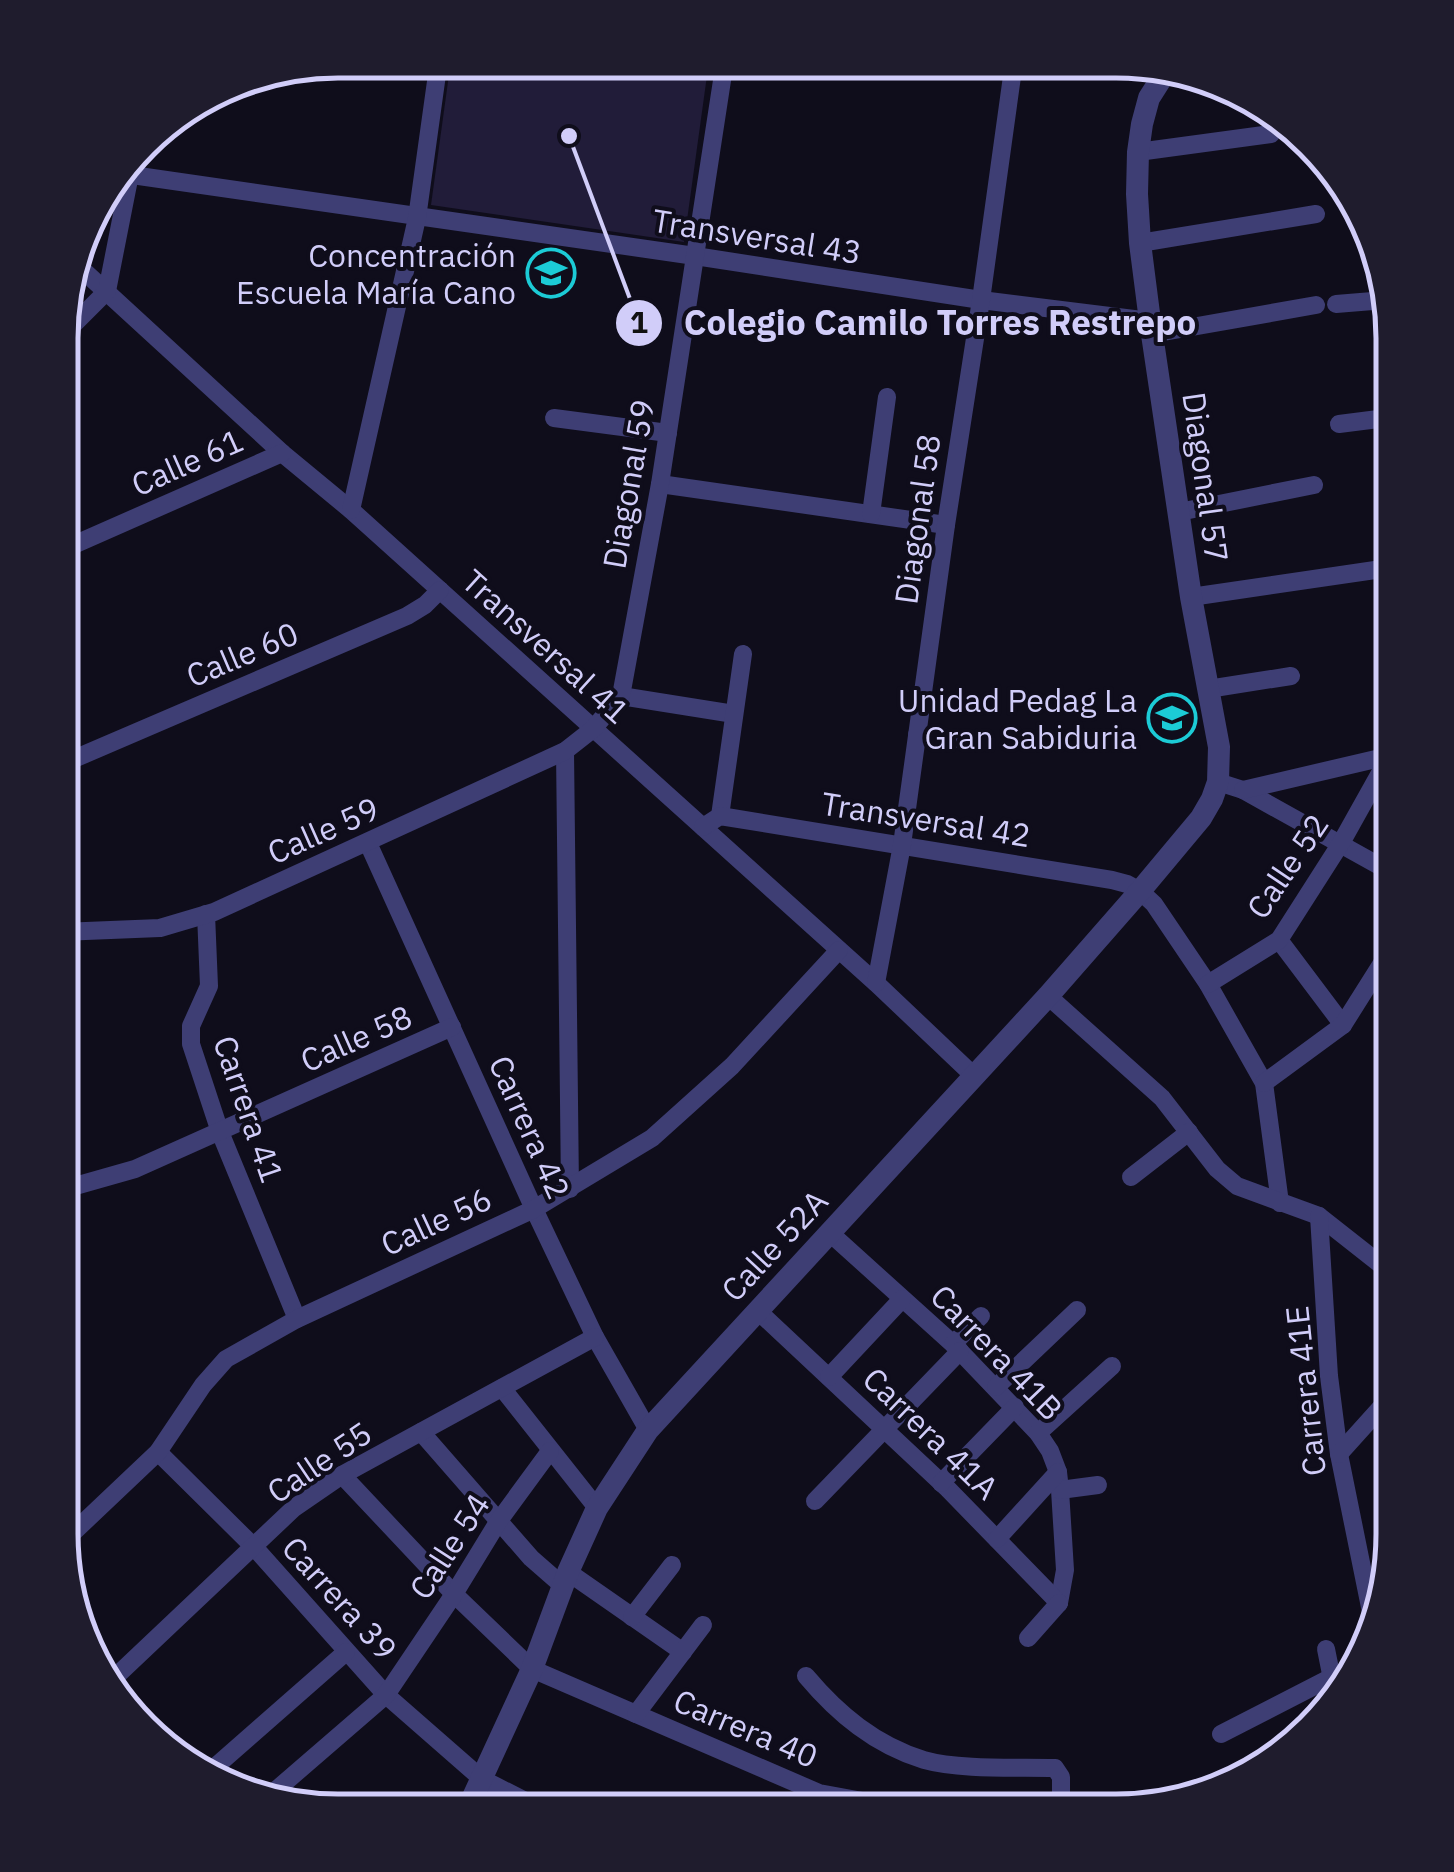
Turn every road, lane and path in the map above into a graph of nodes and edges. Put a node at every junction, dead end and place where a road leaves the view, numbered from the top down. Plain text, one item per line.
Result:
1 (436, 78) edge
2 (721, 78) edge
3 (1012, 78) edge
4 (1159, 82) edge
5 (1271, 134) dead end
6 (1138, 152) junction
7 (134, 175) edge
8 (122, 192) edge
9 (1316, 214) dead end
10 (417, 218) junction
11 (1140, 243) junction
12 (695, 256) junction
13 (86, 272) edge
14 (107, 290) junction
15 (981, 300) junction
16 (1374, 301) edge
17 (1336, 304) dead end
18 (1316, 305) dead end
19 (79, 319) edge
20 (1151, 328) junction
21 (887, 397) dead end
22 (554, 418) dead end
23 (1376, 421) edge
24 (1339, 424) dead end
25 (668, 433) junction
26 (282, 453) junction
27 (660, 484) junction
28 (1314, 485) dead end
29 (351, 510) junction
30 (1179, 512) junction
31 (871, 514) junction
32 (946, 525) junction
33 (78, 543) edge
34 (1376, 570) edge
35 (440, 590) junction
36 (1192, 597) junction
37 (743, 654) dead end
38 (1291, 676) dead end
39 (1208, 689) junction
40 (621, 696) junction
41 (734, 714) junction
42 (593, 730) junction
43 (917, 735) junction
44 (967, 740) dead end
45 (565, 751) junction
46 (78, 757) edge
47 (1376, 759) edge
48 (1218, 782) junction
49 (1376, 782) edge
50 (1243, 790) junction
51 (712, 822) junction
52 (368, 843) junction
53 (1341, 843) junction
54 (902, 845) junction
55 (1376, 863) edge
56 (1140, 891) junction
57 (206, 914) junction
58 (78, 931) edge
59 (1279, 940) junction
60 (839, 950) junction
61 (1376, 973) edge
62 (876, 983) junction
63 (1208, 984) junction
64 (1048, 996) junction
65 (1343, 1025) junction
66 (452, 1026) junction
67 (974, 1076) junction
68 (1264, 1083) junction
69 (220, 1132) junction
70 (1189, 1132) junction
71 (1131, 1177) dead end
72 (78, 1185) edge
73 (570, 1189) junction
74 (1280, 1202) junction
75 (534, 1209) junction
76 (1320, 1216) junction
77 (830, 1233) junction
78 (1376, 1261) edge
79 (902, 1299) junction
80 (1077, 1310) dead end
81 (758, 1311) junction
82 (981, 1316) dead end
83 (297, 1319) junction
84 (594, 1337) junction
85 (956, 1348) junction
86 (1112, 1366) dead end
87 (829, 1377) junction
88 (502, 1388) junction
89 (996, 1388) junction
90 (1014, 1408) junction
91 (1376, 1414) edge
92 (884, 1429) junction
93 (648, 1430) junction
94 (422, 1432) junction
95 (1038, 1433) junction
96 (550, 1451) junction
97 (158, 1452) junction
98 (1340, 1454) junction
99 (342, 1475) junction
100 (1060, 1480) junction
101 (942, 1482) junction
102 (1098, 1486) dead end
103 (815, 1500) dead end
104 (596, 1508) junction
105 (498, 1522) junction
106 (78, 1529) edge
107 (997, 1539) junction
108 (254, 1548) junction
109 (672, 1565) dead end
110 (565, 1579) junction
111 (454, 1594) junction
112 (1368, 1598) edge
113 (1059, 1603) junction
114 (632, 1617) junction
115 (703, 1625) dead end
116 (1028, 1638) dead end
117 (1326, 1650) dead end
118 (346, 1652) junction
119 (683, 1652) junction
120 (532, 1669) junction
121 (118, 1674) edge
122 (806, 1676) dead end
123 (1332, 1677) joint
124 (386, 1694) junction
125 (636, 1714) junction
126 (1220, 1734) dead end
127 (217, 1765) edge
128 (482, 1779) junction
129 (279, 1788) edge
130 (475, 1794) edge
131 (512, 1794) edge
132 (824, 1794) edge
133 (1061, 1794) edge

1 - 10 street
2 - 12 street, Diagonal 59
3 - 15 street, Diagonal 58
4 - 6 street, Diagonal 57
5 - 6 street
6 - 11 street, Diagonal 57
7 - 10 street, Transversal 43
8 - 14 street
9 - 11 street
10 - 12 street, Transversal 43
10 - 29 street
11 - 20 street, Diagonal 57
12 - 15 street, Transversal 43
12 - 25 street, Diagonal 59
13 - 14 street, Transversal 41
14 - 19 street
14 - 26 street, Transversal 41
15 - 20 street, Transversal 43
15 - 32 street, Diagonal 58
16 - 17 street
18 - 20 street, Transversal 43
20 - 30 street, Diagonal 57
21 - 31 street
22 - 25 street
23 - 24 street
25 - 27 street, Diagonal 59
26 - 29 street, Transversal 41
26 - 33 street, Calle 61
27 - 31 street
27 - 40 street, Diagonal 59
28 - 30 street
29 - 35 street, Transversal 41
30 - 36 street, Diagonal 57
31 - 32 street
32 - 43 street, Diagonal 58
34 - 36 street
35 - 42 street, Transversal 41
35 - 46 street, Calle 60
36 - 39 street, Diagonal 57
37 - 41 street
38 - 39 street
39 - 48 street, Diagonal 57
40 - 41 street
40 - 42 street, Diagonal 59
41 - 51 street
42 - 45 street, Calle 59
42 - 51 street, Transversal 41
43 - 44 street
43 - 54 street, Diagonal 58
45 - 52 street, Calle 59
45 - 73 street
47 - 50 street
48 - 50 street
48 - 56 street, Calle 52A
49 - 53 street, Calle 52
50 - 53 street
51 - 54 street, Transversal 42
51 - 60 street, Transversal 41
52 - 57 street, Calle 59
52 - 66 street, Carrera 42
53 - 55 street
53 - 59 street, Calle 52
54 - 56 street, Transversal 42
54 - 62 street, Diagonal 58
56 - 63 street
56 - 64 street, Calle 52A
57 - 58 street, Calle 59
57 - 69 street, Carrera 41
59 - 63 street, Calle 52
59 - 65 street
60 - 62 street, Transversal 41
60 - 73 street, Calle 56
61 - 65 street
62 - 67 street, Transversal 41
63 - 68 street
64 - 67 street, Calle 52A
64 - 70 street
65 - 68 street
66 - 69 street, Calle 58
66 - 75 street, Carrera 42
67 - 77 street, Calle 52A
68 - 74 street
69 - 72 street, Calle 58
69 - 83 street, Carrera 41
70 - 71 street
70 - 74 street
73 - 75 street, Calle 56
74 - 76 street
75 - 83 street, Calle 56
75 - 84 street, Carrera 42
76 - 78 street
76 - 98 street, Carrera 41E
77 - 79 street, Carrera 41B
77 - 81 street, Calle 52A
79 - 85 street, Carrera 41B
79 - 87 street
80 - 89 street
81 - 87 street, Carrera 41A
81 - 93 street, Calle 52A
82 - 85 street
83 - 97 street, Calle 56
84 - 88 street, Calle 55
84 - 93 street, Carrera 42
85 - 89 street, Carrera 41B
85 - 92 street
86 - 95 street
87 - 92 street, Carrera 41A
88 - 94 street, Calle 55
88 - 96 street
89 - 90 street, Carrera 41B
90 - 95 street, Carrera 41B
90 - 101 street
91 - 98 street
92 - 101 street, Carrera 41A
92 - 103 street
93 - 104 street, Calle 52A
94 - 99 street, Calle 55
94 - 105 street
95 - 100 street, Carrera 41B
96 - 104 street
96 - 105 street, Calle 54
97 - 106 street, Calle 56
97 - 108 street, Carrera 39
98 - 112 street, Carrera 41E
99 - 108 street, Calle 55
99 - 111 street
100 - 102 street
100 - 107 street
100 - 113 street, Carrera 41B
101 - 107 street, Carrera 41A
104 - 110 street, Calle 52A
105 - 110 street
105 - 111 street, Calle 54
107 - 113 street, Carrera 41A
108 - 118 street, Carrera 39
108 - 121 street, Calle 55
109 - 114 street
110 - 114 street
110 - 120 street, Calle 52A
111 - 120 street
111 - 124 street, Calle 54
113 - 116 street
114 - 119 street
115 - 119 street
117 - 123 street
118 - 124 street, Carrera 39
118 - 127 street
119 - 125 street
120 - 125 street, Carrera 40
120 - 128 street, Calle 52A
122 - 133 street
123 - 126 street
124 - 128 street, Carrera 39
124 - 129 street, Calle 54
125 - 132 street, Carrera 40
128 - 130 street, Calle 52A
128 - 131 street

